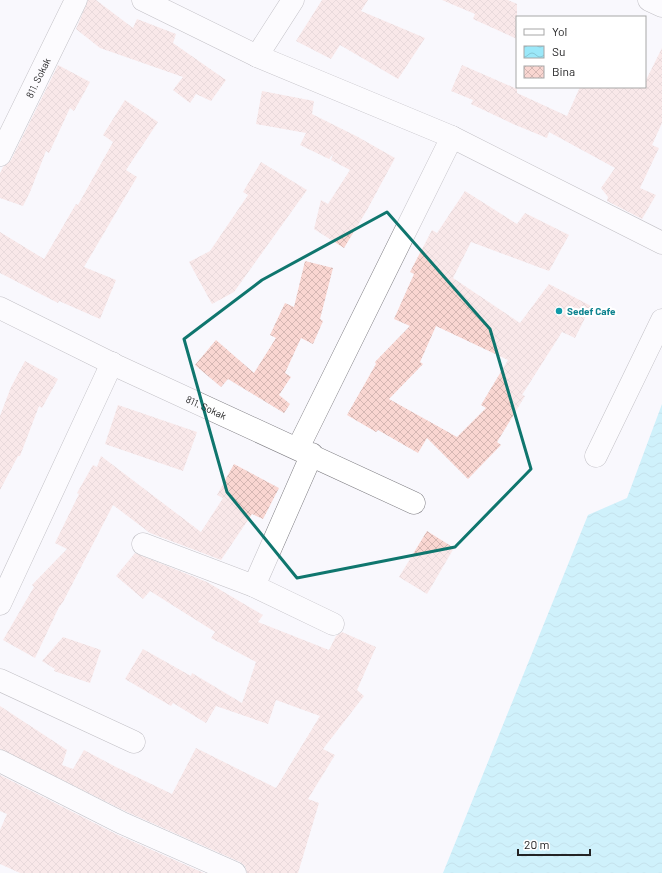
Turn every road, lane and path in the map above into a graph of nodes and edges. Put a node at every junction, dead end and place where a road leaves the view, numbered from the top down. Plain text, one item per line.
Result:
1 (76, 0) edge
2 (143, 0) edge
3 (293, 0) edge
4 (649, 0) edge
5 (662, 6) edge
6 (257, 56) junction
7 (452, 137) junction
8 (0, 156) edge
9 (662, 242) edge
10 (0, 308) edge
11 (662, 320) edge
12 (112, 363) junction
13 (305, 451) junction
14 (596, 456) dead end
15 (414, 503) dead end
16 (143, 544) dead end
17 (254, 586) junction
18 (0, 604) edge
19 (334, 624) dead end
20 (0, 680) edge
21 (134, 742) dead end
22 (0, 762) edge
23 (236, 873) edge

1 - 8 street, 811. Sokak
2 - 6 street
3 - 6 street
4 - 5 street
6 - 7 street
7 - 9 street
7 - 13 street
10 - 12 street, 811. Sokak
11 - 14 street
12 - 13 street, 811. Sokak
12 - 18 street
13 - 15 street, 811. Sokak
13 - 17 street
16 - 17 street
17 - 19 street
20 - 21 street
22 - 23 street

